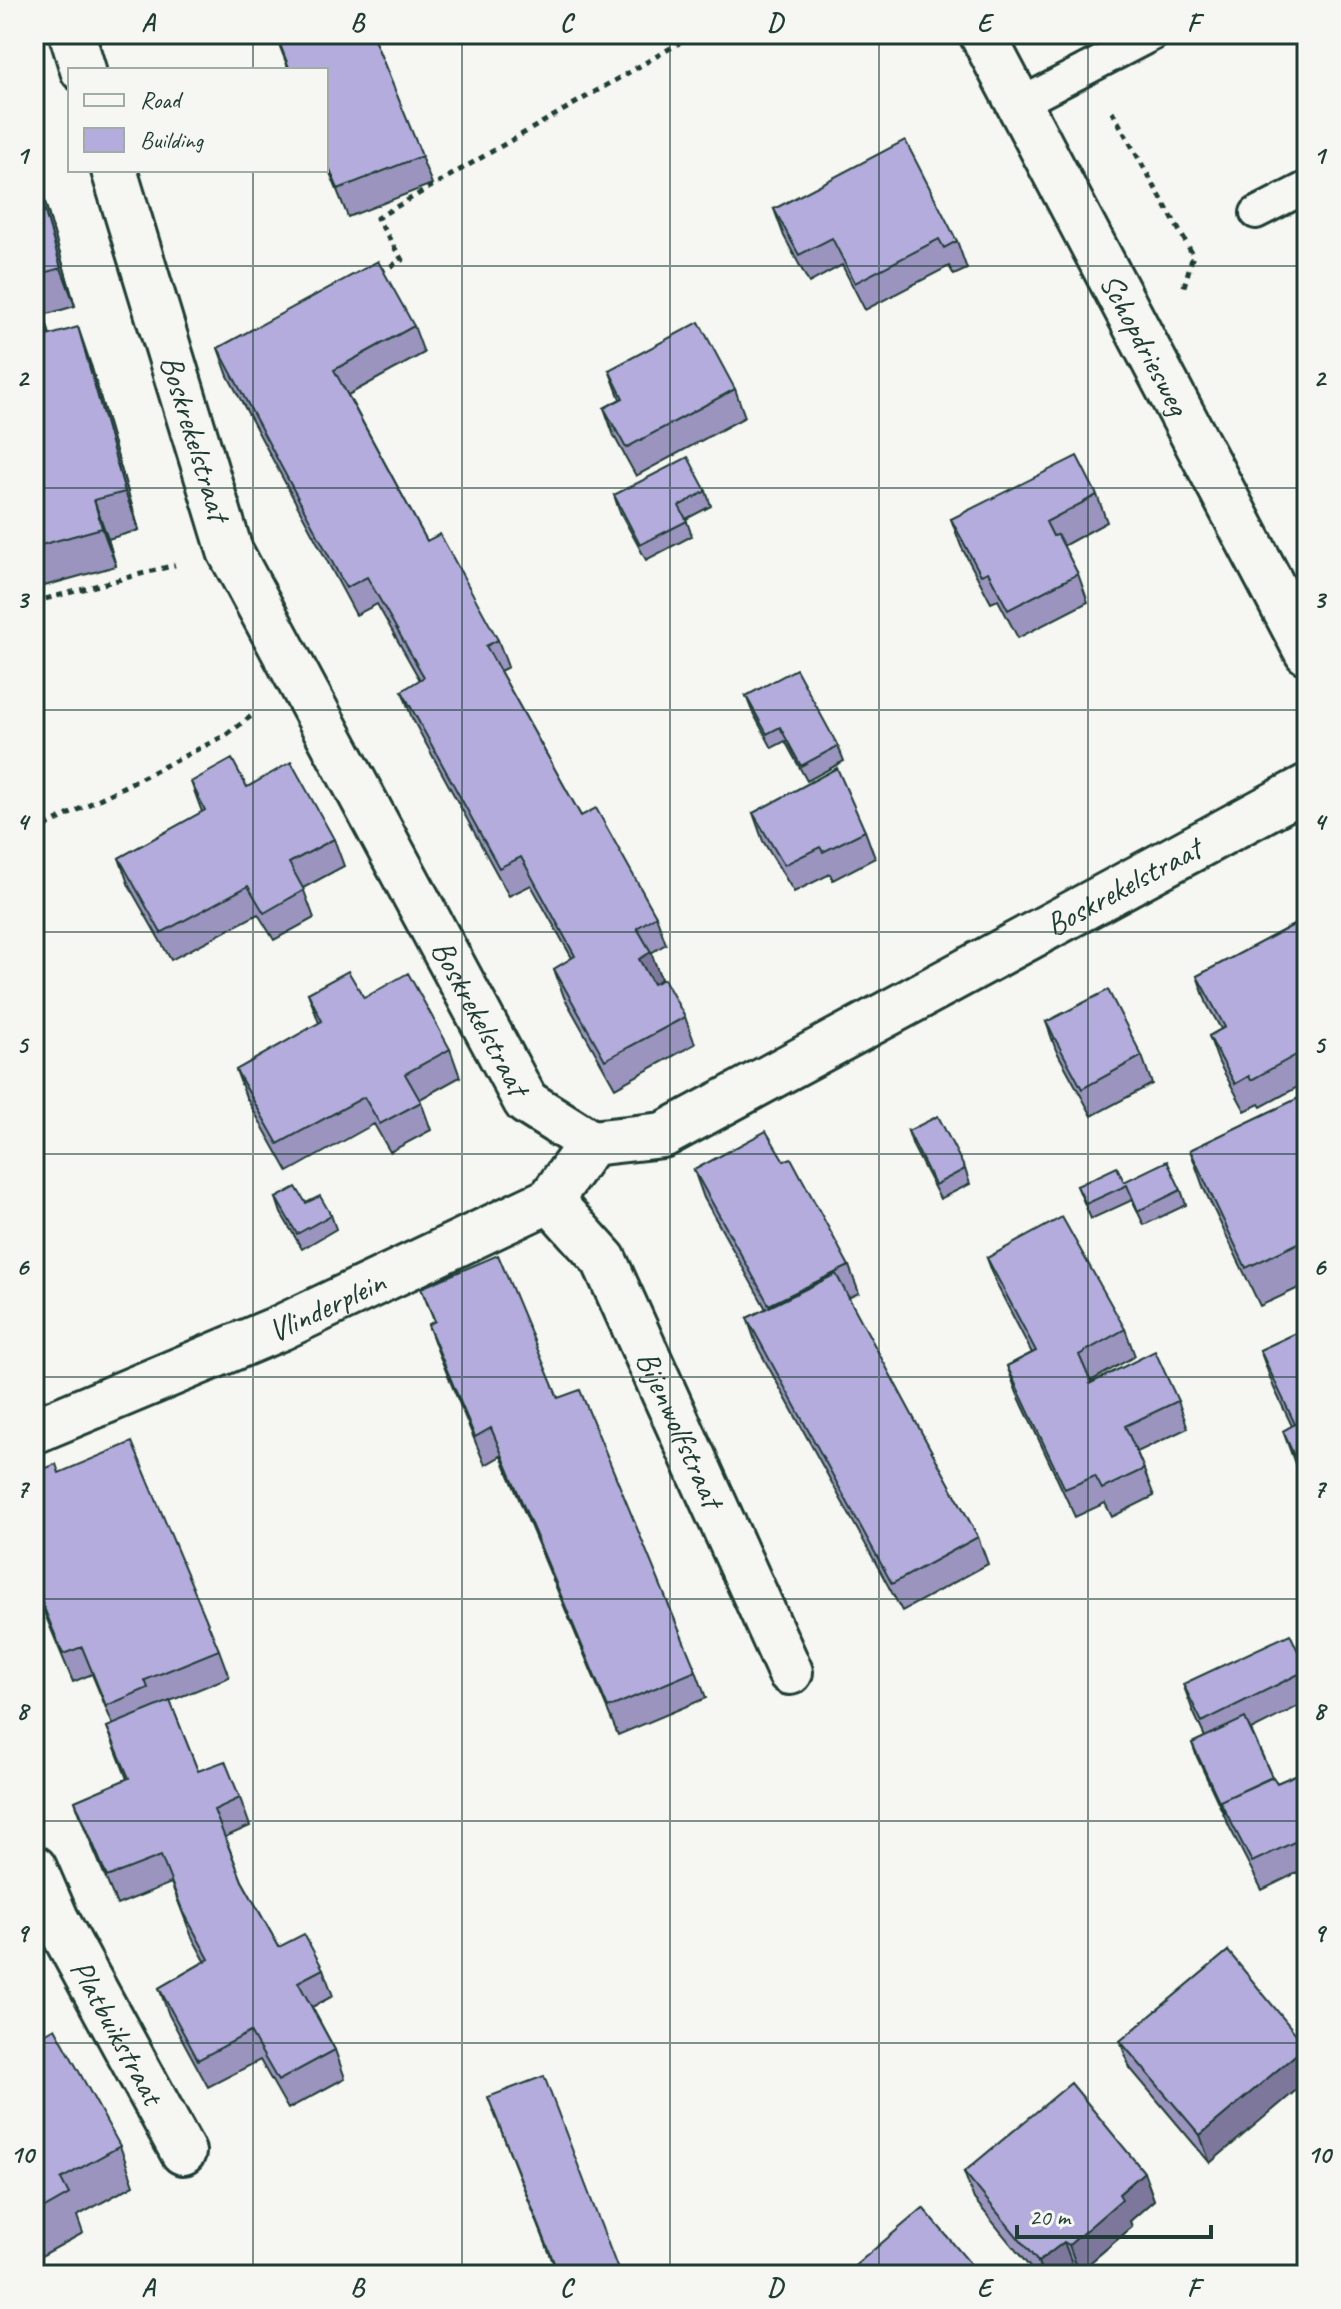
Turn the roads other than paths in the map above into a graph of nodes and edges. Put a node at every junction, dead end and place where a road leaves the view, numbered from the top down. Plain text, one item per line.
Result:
1 (72, 34) edge
2 (982, 34) edge
3 (1154, 34) edge
4 (82, 68) edge
5 (1019, 104) junction
6 (115, 172) edge
7 (1307, 187) edge
8 (1256, 213) dead end
9 (1307, 652) edge
10 (1307, 787) edge
11 (591, 1143) junction
12 (550, 1200) junction
13 (34, 1431) edge
14 (790, 1672) dead end
15 (34, 1868) edge
16 (183, 2152) dead end

1 - 4 street
2 - 5 street, Schopdriesweg
3 - 5 lane
5 - 9 street, Schopdriesweg
6 - 11 street, Boskrekelstraat
7 - 8 lane
10 - 11 street, Boskrekelstraat
11 - 12 street, Vlinderplein
12 - 13 street, Vlinderplein
12 - 14 street, Bijenwolfstraat
15 - 16 street, Platbuikstraat

